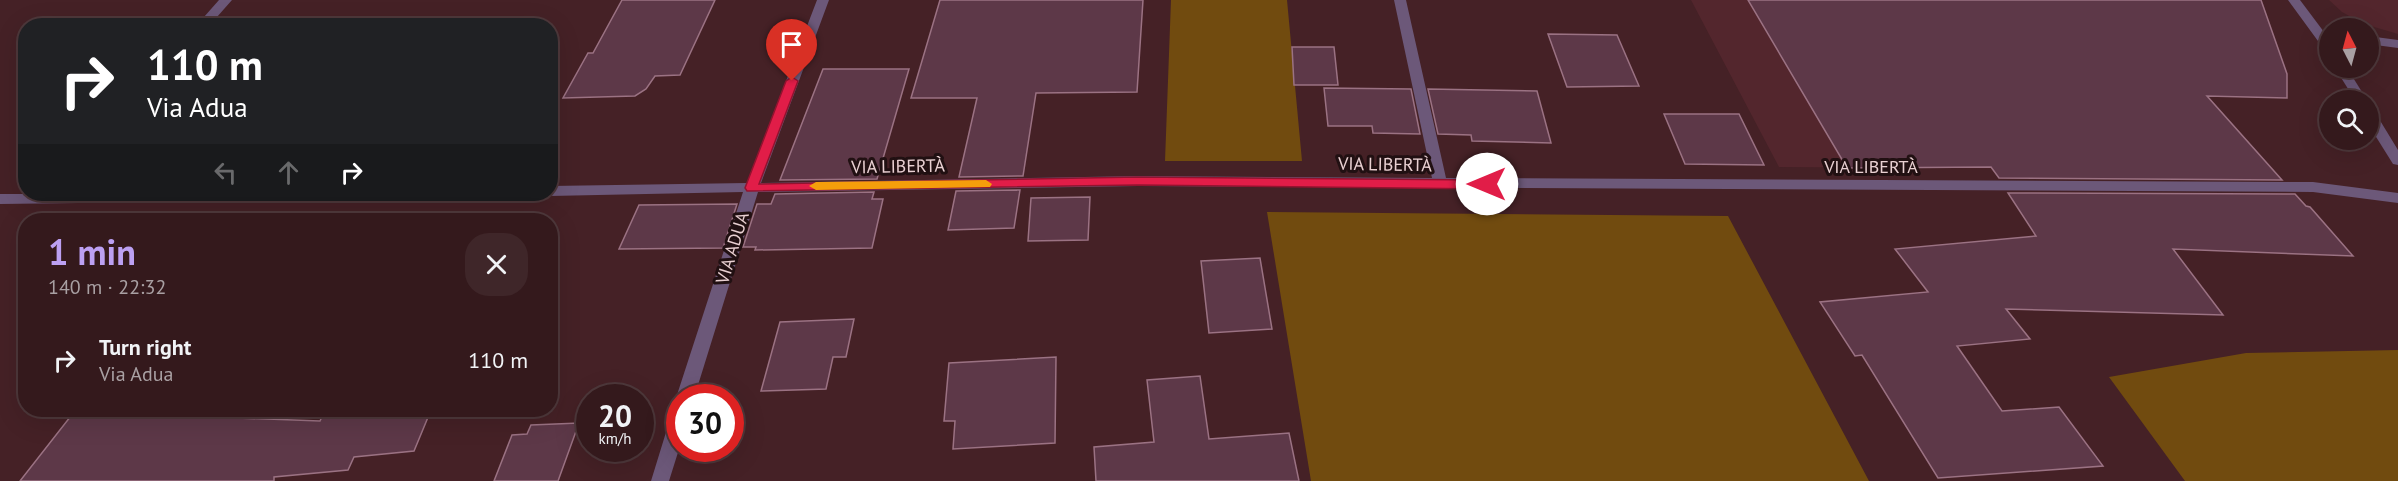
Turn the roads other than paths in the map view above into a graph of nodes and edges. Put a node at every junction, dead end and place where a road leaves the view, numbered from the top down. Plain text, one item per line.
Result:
1 (226, 0) edge
2 (823, 0) edge
3 (1400, 0) edge
4 (2294, 0) edge
5 (209, 18) edge
6 (2319, 28) edge
7 (2379, 41) edge
8 (2398, 44) edge
9 (2379, 130) edge
10 (2398, 160) edge
11 (1440, 184) junction
12 (751, 188) junction
13 (558, 191) edge
14 (18, 198) edge
15 (2398, 198) edge
16 (0, 199) edge
17 (689, 384) edge
18 (666, 462) edge
19 (660, 481) edge

1 - 5 street
2 - 12 street, VIA ADUA
3 - 11 street
4 - 6 street
7 - 8 street
9 - 10 street
11 - 12 street, VIA LIBERTÀ
11 - 15 street, VIA LIBERTÀ
12 - 13 street, VIA LIBERTÀ
12 - 17 street, VIA ADUA
14 - 16 street
18 - 19 street

